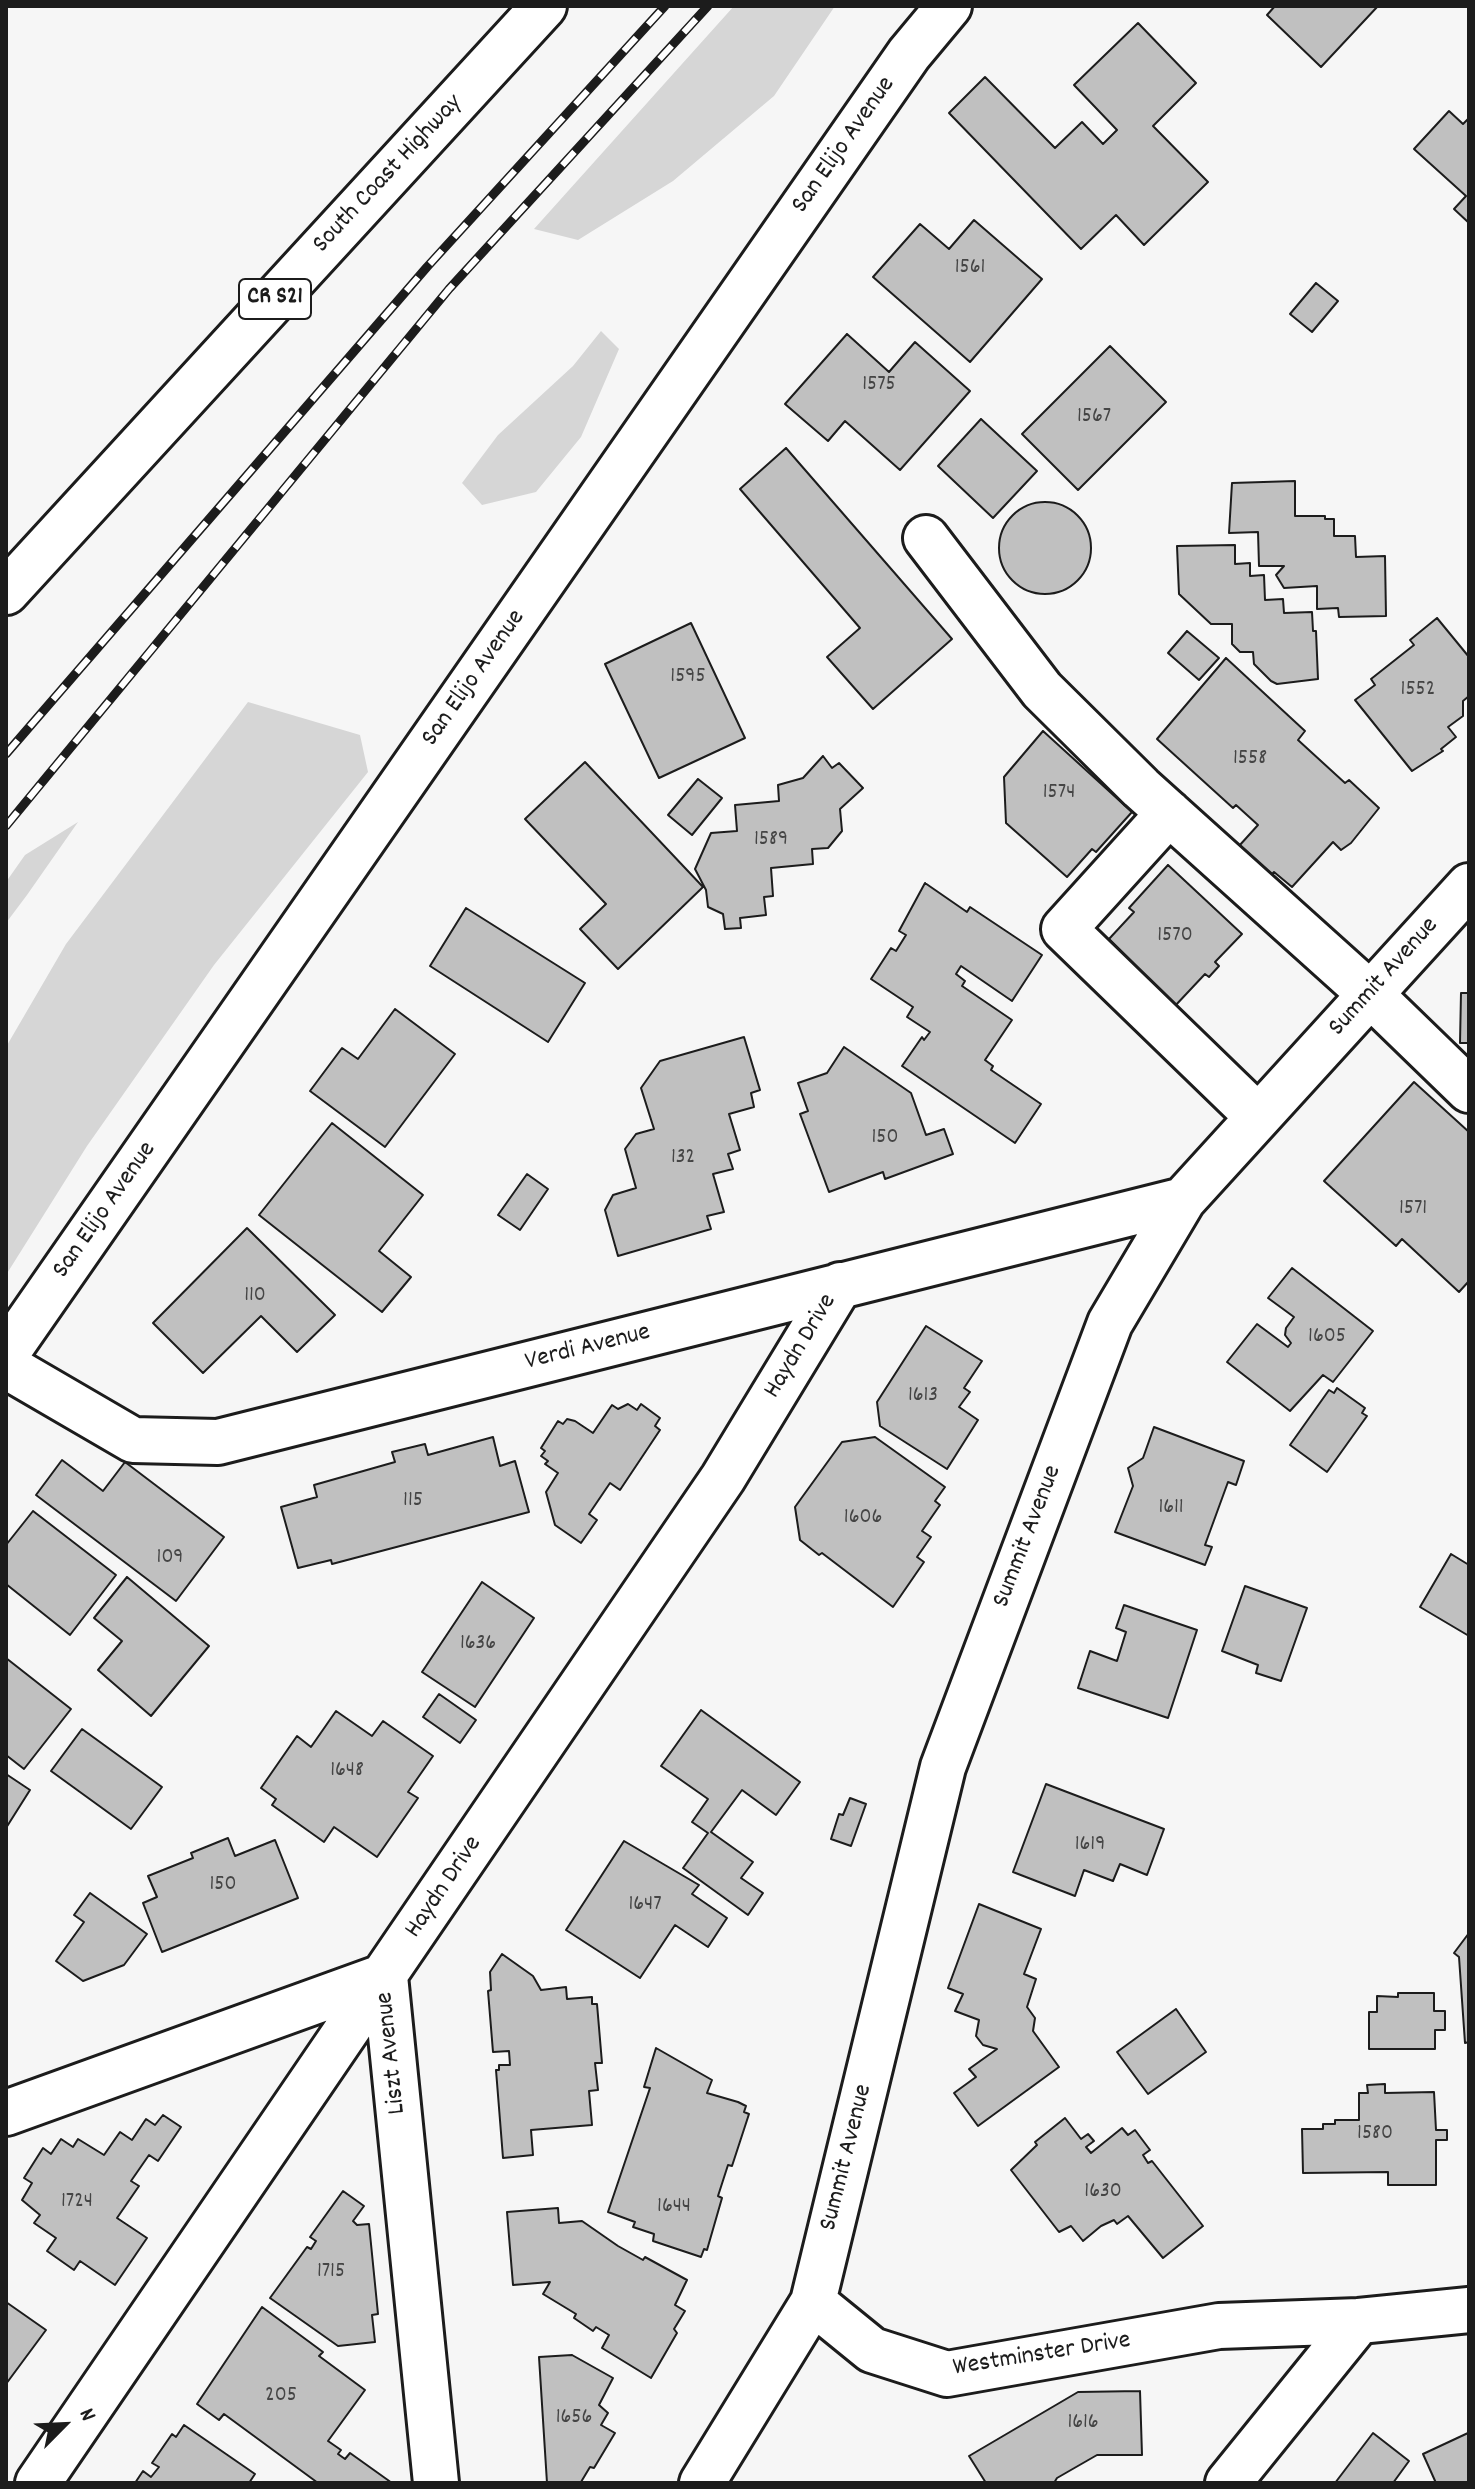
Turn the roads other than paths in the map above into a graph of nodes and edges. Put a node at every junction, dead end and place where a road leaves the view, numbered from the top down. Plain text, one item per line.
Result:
1 (544, 6) edge
2 (949, 6) edge
3 (926, 538) dead end
4 (6, 592) edge
5 (1169, 813) junction
6 (1469, 886) edge
7 (1370, 994) junction
8 (1469, 1090) edge
9 (1258, 1117) junction
10 (1183, 1200) junction
11 (840, 1285) junction
12 (6, 1354) edge
13 (6, 1366) edge
14 (385, 1976) junction
15 (6, 2113) edge
16 (813, 2302) junction
17 (1469, 2310) edge
18 (1359, 2321) junction
19 (38, 2483) edge
20 (436, 2483) edge
21 (702, 2483) edge
22 (1228, 2483) edge

1 - 4 street, South Coast Highway / CR S21
2 - 12 street, San Elijo Avenue
3 - 5 street
5 - 7 street
5 - 9 street
6 - 7 street, Summit Avenue
7 - 8 street
7 - 9 street, Summit Avenue
9 - 10 street, Summit Avenue
10 - 11 street, Verdi Avenue
10 - 16 street, Summit Avenue
11 - 13 street, Verdi Avenue
11 - 14 street, Haydn Drive
14 - 15 street, Liszt Avenue
14 - 19 street, Haydn Drive
14 - 20 street, Liszt Avenue
16 - 18 street, Westminster Drive
16 - 21 street
17 - 18 street, Westminster Drive
18 - 22 street

